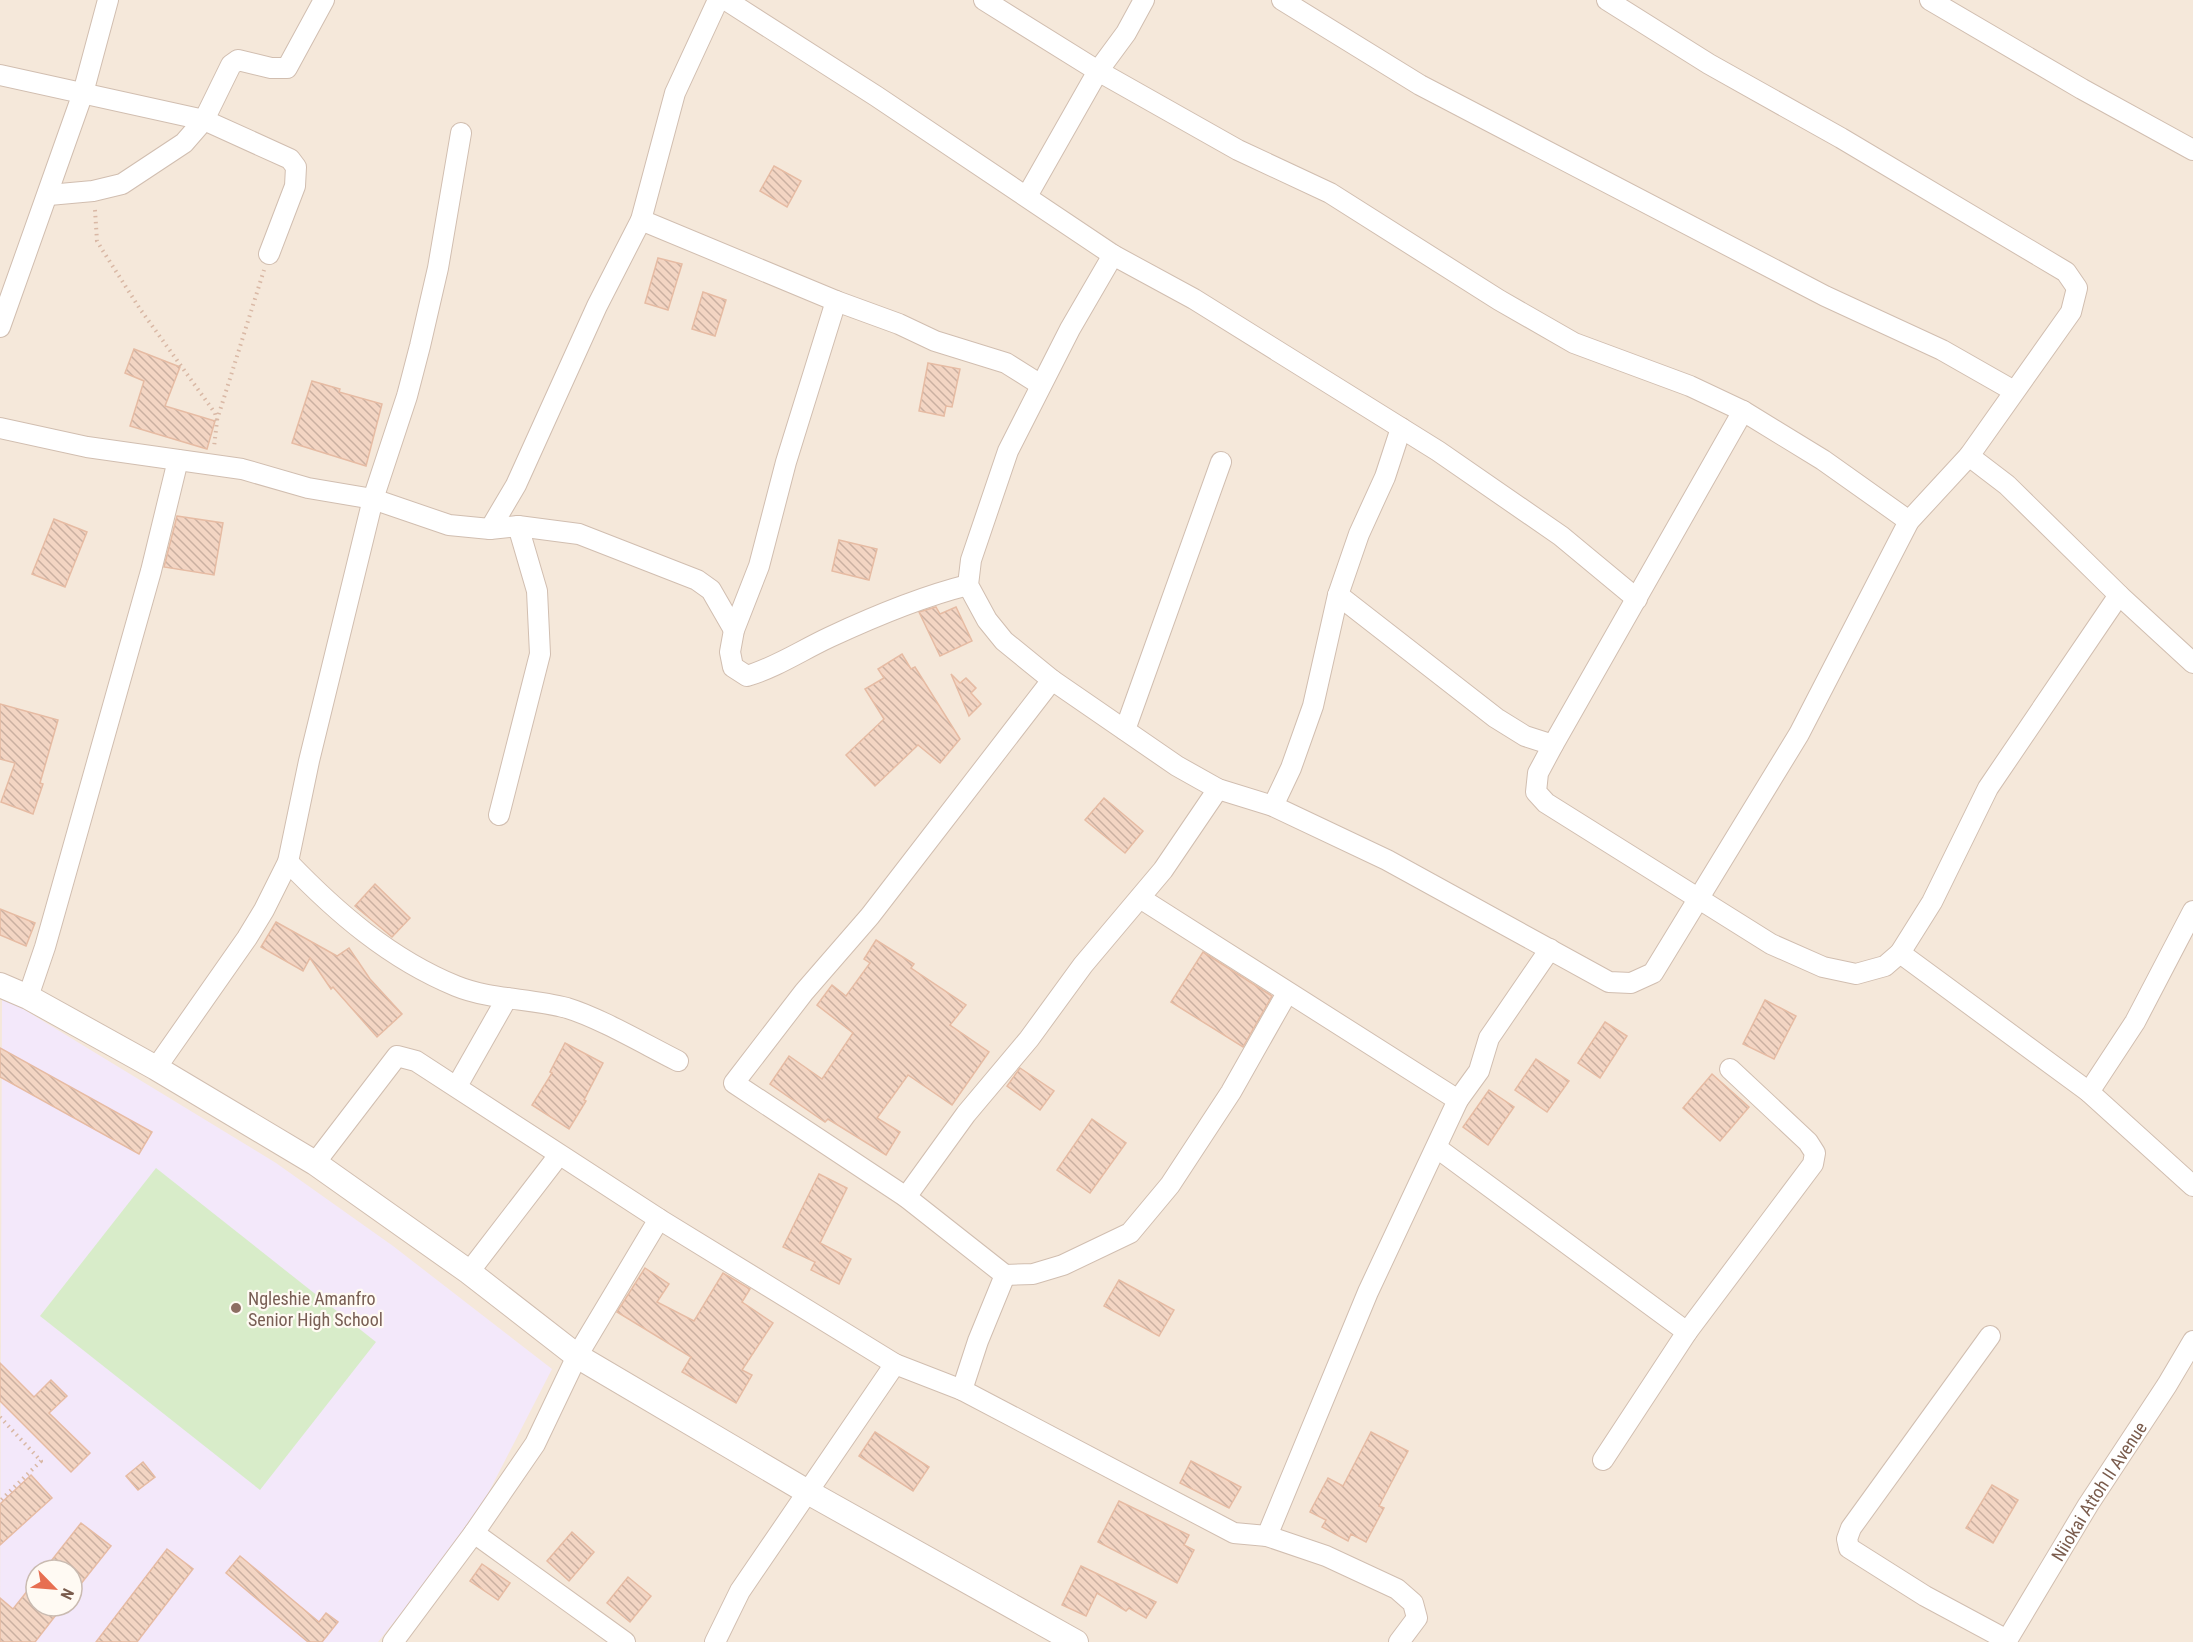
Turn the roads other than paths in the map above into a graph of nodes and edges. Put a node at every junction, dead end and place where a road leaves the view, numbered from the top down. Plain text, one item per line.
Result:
1 (108, 0) edge
2 (324, 0) edge
3 (718, 0) edge
4 (726, 0) edge
5 (984, 0) edge
6 (1144, 0) edge
7 (1282, 0) edge
8 (1607, 0) edge
9 (1930, 0) edge
10 (1098, 71) junction
11 (0, 75) edge
12 (83, 93) junction
13 (204, 120) junction
14 (461, 133) dead end
15 (2193, 150) edge
16 (49, 195) junction
17 (1027, 196) junction
18 (640, 220) junction
19 (269, 254) road end
20 (1113, 255) junction
21 (836, 301) junction
22 (0, 327) edge
23 (1041, 385) junction
24 (2014, 391) junction
25 (1743, 411) junction
26 (0, 428) edge
27 (1401, 428) junction
28 (1969, 456) junction
29 (178, 460) junction
30 (1221, 462) dead end
31 (373, 499) junction
32 (1909, 522) junction
33 (518, 526) junction
34 (490, 529) junction
35 (968, 585) junction
36 (1338, 595) junction
37 (2119, 595) junction
38 (1637, 599) junction
39 (734, 630) junction
40 (2193, 663) edge
41 (1052, 680) junction
42 (1125, 730) junction
43 (1553, 745) junction
44 (1218, 789) junction
45 (1273, 806) junction
46 (499, 815) dead end
47 (288, 862) junction
48 (1140, 898) junction
49 (1699, 900) junction
50 (2193, 911) edge
51 (1550, 949) junction
52 (1900, 953) junction
53 (1, 987) edge
54 (1287, 993) junction
55 (28, 997) junction
56 (507, 998) junction
57 (678, 1061) dead end
58 (156, 1068) junction
59 (1730, 1069) dead end
60 (457, 1086) junction
61 (2089, 1092) junction
62 (1458, 1100) junction
63 (1437, 1148) junction
64 (560, 1155) junction
65 (315, 1163) junction
66 (2193, 1186) edge
67 (906, 1197) junction
68 (659, 1219) junction
69 (469, 1272) junction
70 (1005, 1275) junction
71 (1687, 1332) junction
72 (1990, 1336) dead end
73 (2193, 1341) edge
74 (577, 1356) junction
75 (896, 1364) junction
76 (962, 1390) junction
77 (1603, 1460) dead end
78 (806, 1491) junction
79 (474, 1533) junction
80 (1267, 1536) junction
81 (2006, 1641) edge
82 (393, 1642) edge
83 (625, 1642) edge
84 (715, 1642) edge
85 (1076, 1642) edge
86 (1399, 1642) edge

1 - 12 street
2 - 13 street
3 - 18 street
4 - 17 street
5 - 10 street
6 - 10 street
7 - 24 street
8 - 24 street
9 - 15 street
10 - 17 street
10 - 25 street
11 - 12 street
12 - 13 street
12 - 16 street
13 - 16 street
13 - 19 street
14 - 31 street
16 - 22 street
17 - 20 street
18 - 21 street
18 - 34 street
20 - 23 street
20 - 27 street
21 - 23 street
21 - 39 street
23 - 35 street
24 - 28 street
25 - 32 street
25 - 38 street
26 - 29 street
27 - 36 street
27 - 38 street
28 - 32 street
28 - 37 street
29 - 31 street
29 - 55 street
30 - 42 street
31 - 34 street
31 - 47 street
32 - 49 street
33 - 34 street
33 - 39 street
33 - 46 street
35 - 39 street
35 - 41 street
36 - 43 street
36 - 45 street
37 - 40 street
37 - 52 street
38 - 43 street
41 - 42 street
41 - 67 street
42 - 44 street
43 - 49 street
44 - 45 street
44 - 48 street
45 - 51 street
47 - 56 street
47 - 58 street
48 - 54 street
48 - 67 street
49 - 51 street
49 - 52 street
50 - 61 street
51 - 62 street
52 - 61 street
53 - 55 street
54 - 62 street
54 - 70 street
55 - 58 street
56 - 57 street
56 - 60 street
58 - 65 street
59 - 71 street
60 - 64 street
60 - 65 street
61 - 66 street
62 - 63 street
63 - 71 street
63 - 80 street
64 - 68 street
64 - 69 street
65 - 69 street
67 - 70 street
68 - 74 street
68 - 75 street
69 - 74 street
70 - 76 street
71 - 77 street
72 - 81 street
73 - 81 street, Niiokai Attoh II Avenue
74 - 78 street
74 - 79 street
75 - 76 street
75 - 78 street
76 - 80 street
78 - 84 street
78 - 85 street
79 - 82 street
79 - 83 street
80 - 86 street

